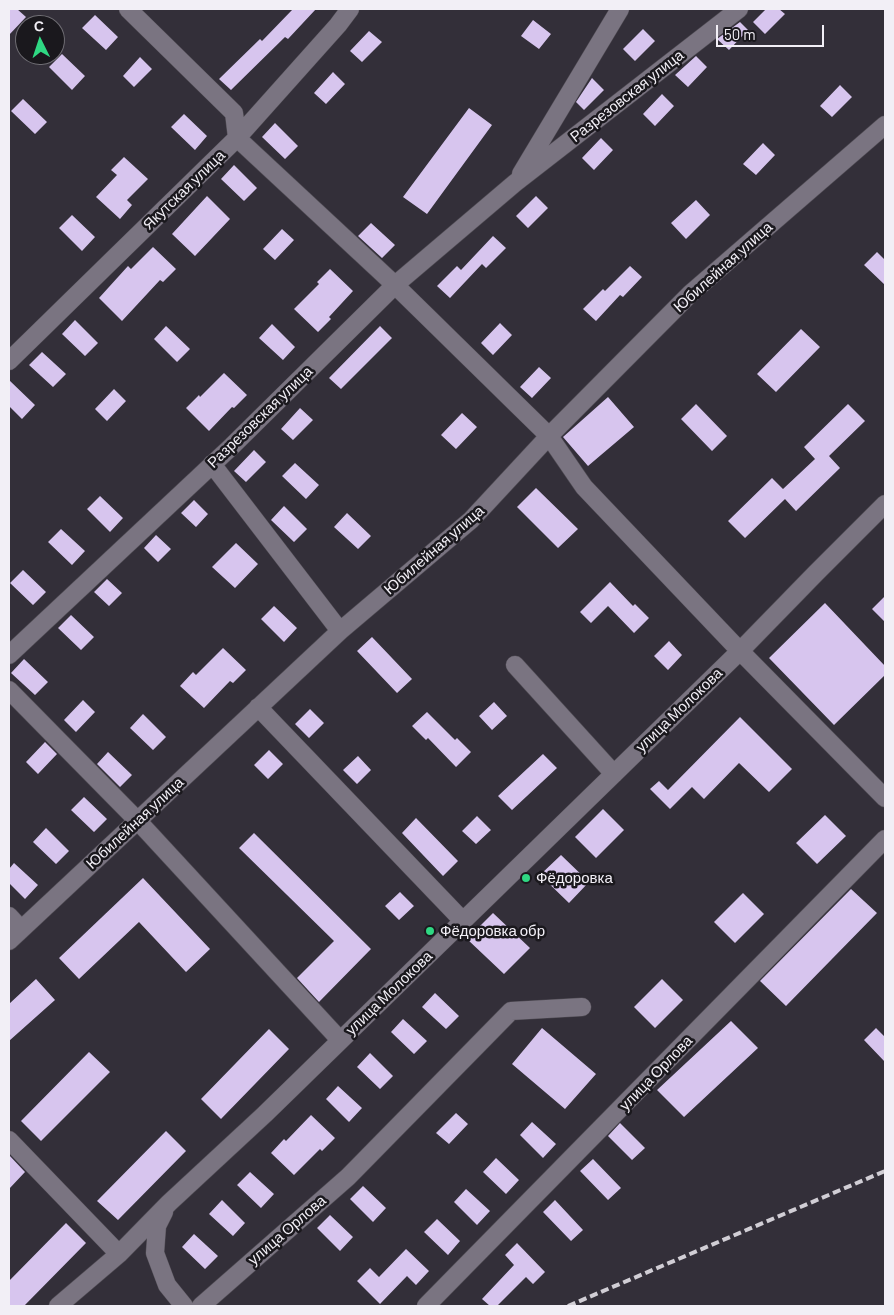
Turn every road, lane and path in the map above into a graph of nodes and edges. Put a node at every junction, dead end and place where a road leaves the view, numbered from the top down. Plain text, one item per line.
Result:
1 (128, 9) edge
2 (350, 9) edge
3 (620, 9) edge
4 (738, 9) edge
5 (885, 125) edge
6 (237, 138) junction
7 (515, 182) junction
8 (395, 285) junction
9 (9, 361) edge
10 (549, 436) junction
11 (212, 464) junction
12 (885, 504) edge
13 (340, 631) junction
14 (740, 651) junction
15 (9, 655) edge
16 (515, 665) dead end
17 (9, 690) edge
18 (258, 707) junction
19 (614, 774) junction
20 (885, 798) edge
21 (137, 820) junction
22 (885, 839) edge
23 (9, 916) edge
24 (463, 921) junction
25 (15, 935) edge
26 (582, 1007) dead end
27 (340, 1040) junction
28 (9, 1140) edge
29 (169, 1202) junction
30 (119, 1254) junction
31 (58, 1306) edge
32 (184, 1306) edge
33 (201, 1306) edge
34 (426, 1306) edge

1 - 6 street
2 - 6 street, Якутская улица
3 - 7 street, Разрезовская улица
4 - 7 street, Разрезовская улица
5 - 10 street, Юбилейная улица
6 - 8 street
6 - 9 street, Якутская улица
7 - 8 street, Разрезовская улица
8 - 10 street
8 - 11 street, Разрезовская улица
10 - 13 street, Юбилейная улица
10 - 14 street
11 - 13 street
11 - 15 street, Разрезовская улица
12 - 14 street, улица Молокова
13 - 18 street, Юбилейная улица
14 - 19 street, улица Молокова
14 - 20 street
16 - 19 street
17 - 21 street
18 - 21 street, Юбилейная улица
18 - 24 street
19 - 24 street, улица Молокова
21 - 25 street, Юбилейная улица
21 - 27 street
22 - 34 street, улица Орлова
23 - 25 street
24 - 27 street, улица Молокова
26 - 33 street, улица Орлова
27 - 29 street, улица Молокова
28 - 30 street
29 - 30 street, улица Молокова
29 - 32 street
30 - 31 street, улица Молокова

